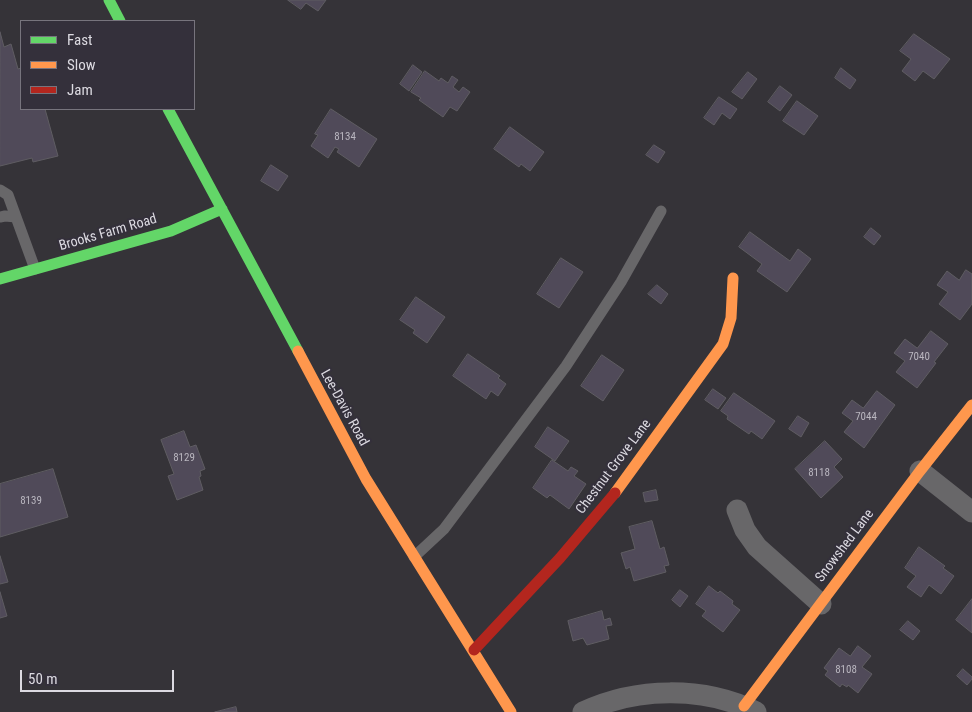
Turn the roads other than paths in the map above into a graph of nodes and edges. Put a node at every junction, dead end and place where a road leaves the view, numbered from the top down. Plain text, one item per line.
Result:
1 (109, 0) edge
2 (119, 20) edge
3 (169, 110) edge
4 (0, 190) edge
5 (222, 209) junction
6 (661, 211) dead end
7 (0, 217) edge
8 (16, 217) junction
9 (35, 269) junction
10 (733, 278) dead end
11 (0, 279) edge
12 (972, 405) edge
13 (920, 471) junction
14 (737, 510) dead end
15 (972, 512) edge
16 (414, 557) junction
17 (821, 604) junction
18 (474, 650) junction
19 (750, 709) edge
20 (512, 712) edge
21 (583, 712) edge

1 - 2 street
3 - 5 street, Lee-Davis Road
4 - 8 lane
5 - 9 street, Brooks Farm Road
5 - 16 street, Lee-Davis Road
6 - 16 lane
7 - 8 lane
8 - 9 lane
9 - 11 street, Brooks Farm Road
10 - 18 street, Chestnut Grove Lane
12 - 13 street, Snowshed Lane
13 - 15 street
13 - 17 street, Snowshed Lane
14 - 17 street
16 - 18 street, Lee-Davis Road
17 - 19 street, Snowshed Lane
18 - 20 street, Lee-Davis Road
19 - 21 street

